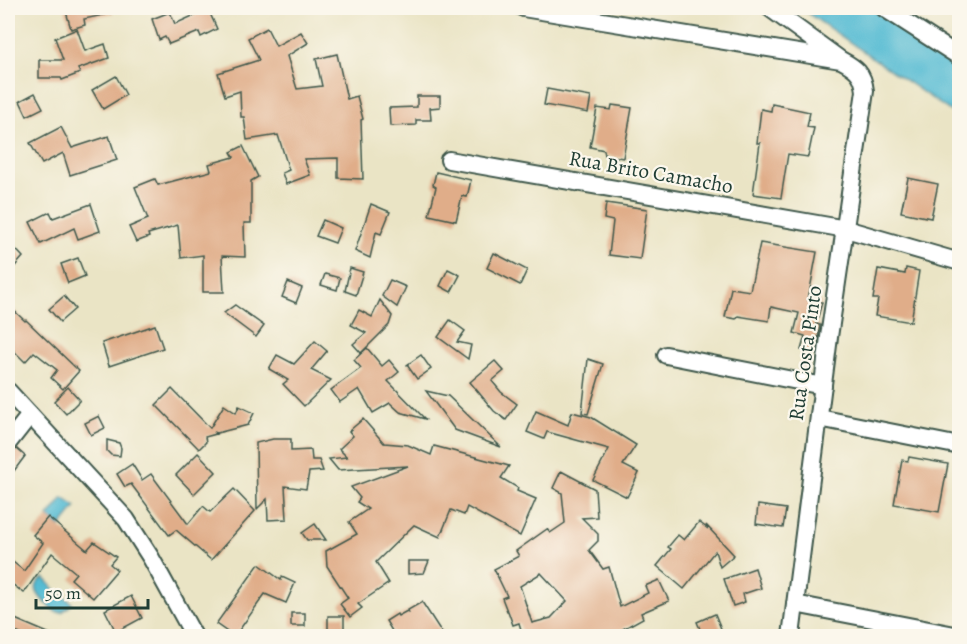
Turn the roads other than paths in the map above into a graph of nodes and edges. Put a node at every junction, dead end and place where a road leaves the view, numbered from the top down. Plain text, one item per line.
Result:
1 (524, 8) edge
2 (771, 9) edge
3 (893, 10) edge
4 (960, 57) edge
5 (841, 60) junction
6 (449, 160) dead end
7 (846, 229) junction
8 (960, 262) edge
9 (666, 355) dead end
10 (823, 386) junction
11 (8, 391) edge
12 (30, 415) junction
13 (819, 418) junction
14 (8, 443) edge
15 (960, 446) edge
16 (795, 604) junction
17 (194, 636) edge
18 (791, 636) edge
19 (960, 636) edge

1 - 5 street
2 - 5 street
3 - 4 street
5 - 7 street, Rua Costa Pinto
6 - 7 street, Rua Brito Camacho
7 - 8 street, Rua Brito Camacho
7 - 10 street, Rua Costa Pinto
9 - 10 street
10 - 13 street, Rua Costa Pinto
11 - 12 street
12 - 14 street
12 - 17 street
13 - 15 street
13 - 16 street, Rua Costa Pinto
16 - 18 street, Rua Costa Pinto
16 - 19 street

